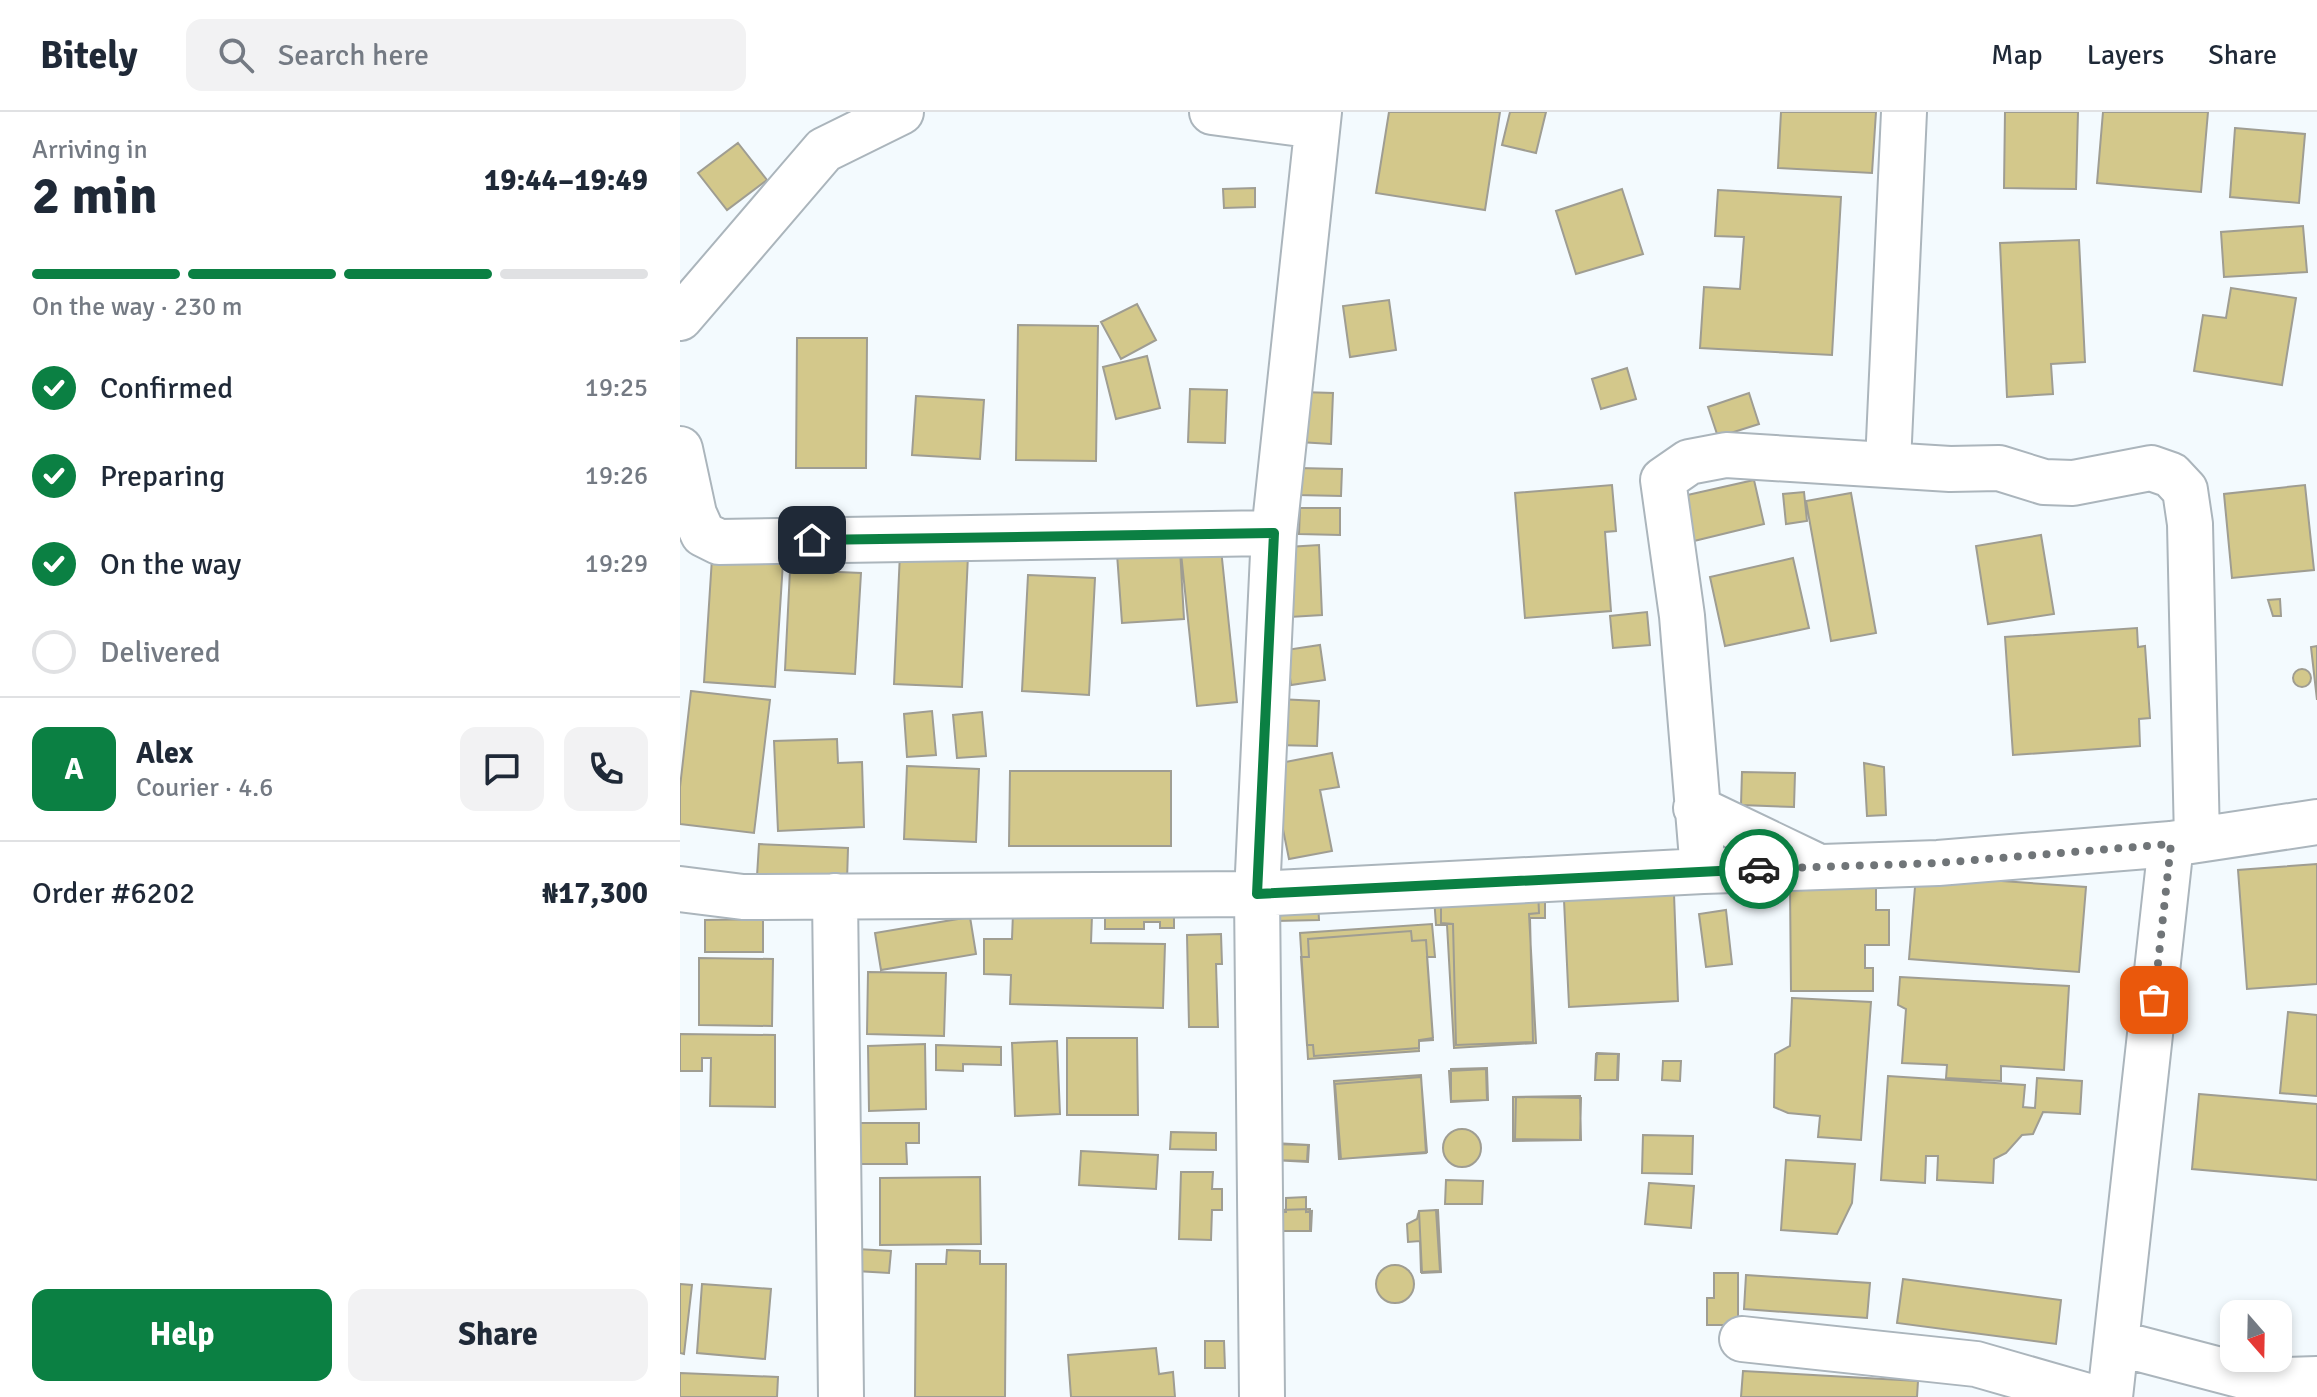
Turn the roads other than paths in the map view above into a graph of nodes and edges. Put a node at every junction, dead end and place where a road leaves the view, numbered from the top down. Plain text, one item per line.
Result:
1 (901, 112) edge
2 (1212, 112) edge
3 (1904, 112) edge
4 (1318, 119) edge
5 (680, 318) edge
6 (680, 449) edge
7 (1888, 463) junction
8 (1274, 533) junction
9 (1696, 808) junction
10 (2317, 822) edge
11 (2184, 842) junction
12 (1818, 867) junction
13 (1703, 871) junction
14 (680, 889) edge
15 (1257, 894) junction
16 (835, 896) junction
17 (1742, 1339) dead end
18 (2117, 1343) junction
19 (2317, 1379) edge
20 (1975, 1380) edge
21 (841, 1397) edge
22 (1262, 1397) edge
23 (2091, 1397) edge
24 (2110, 1397) edge

1 - 5 street
2 - 4 street
3 - 7 street
4 - 8 street
6 - 8 street
7 - 9 street
7 - 11 street
8 - 15 street
9 - 12 street
9 - 13 street
10 - 11 street
11 - 12 street
11 - 18 street
12 - 13 street
13 - 15 street
14 - 16 street
15 - 16 street
15 - 22 street
16 - 21 street
17 - 20 street
18 - 19 street
18 - 24 street
20 - 23 street

